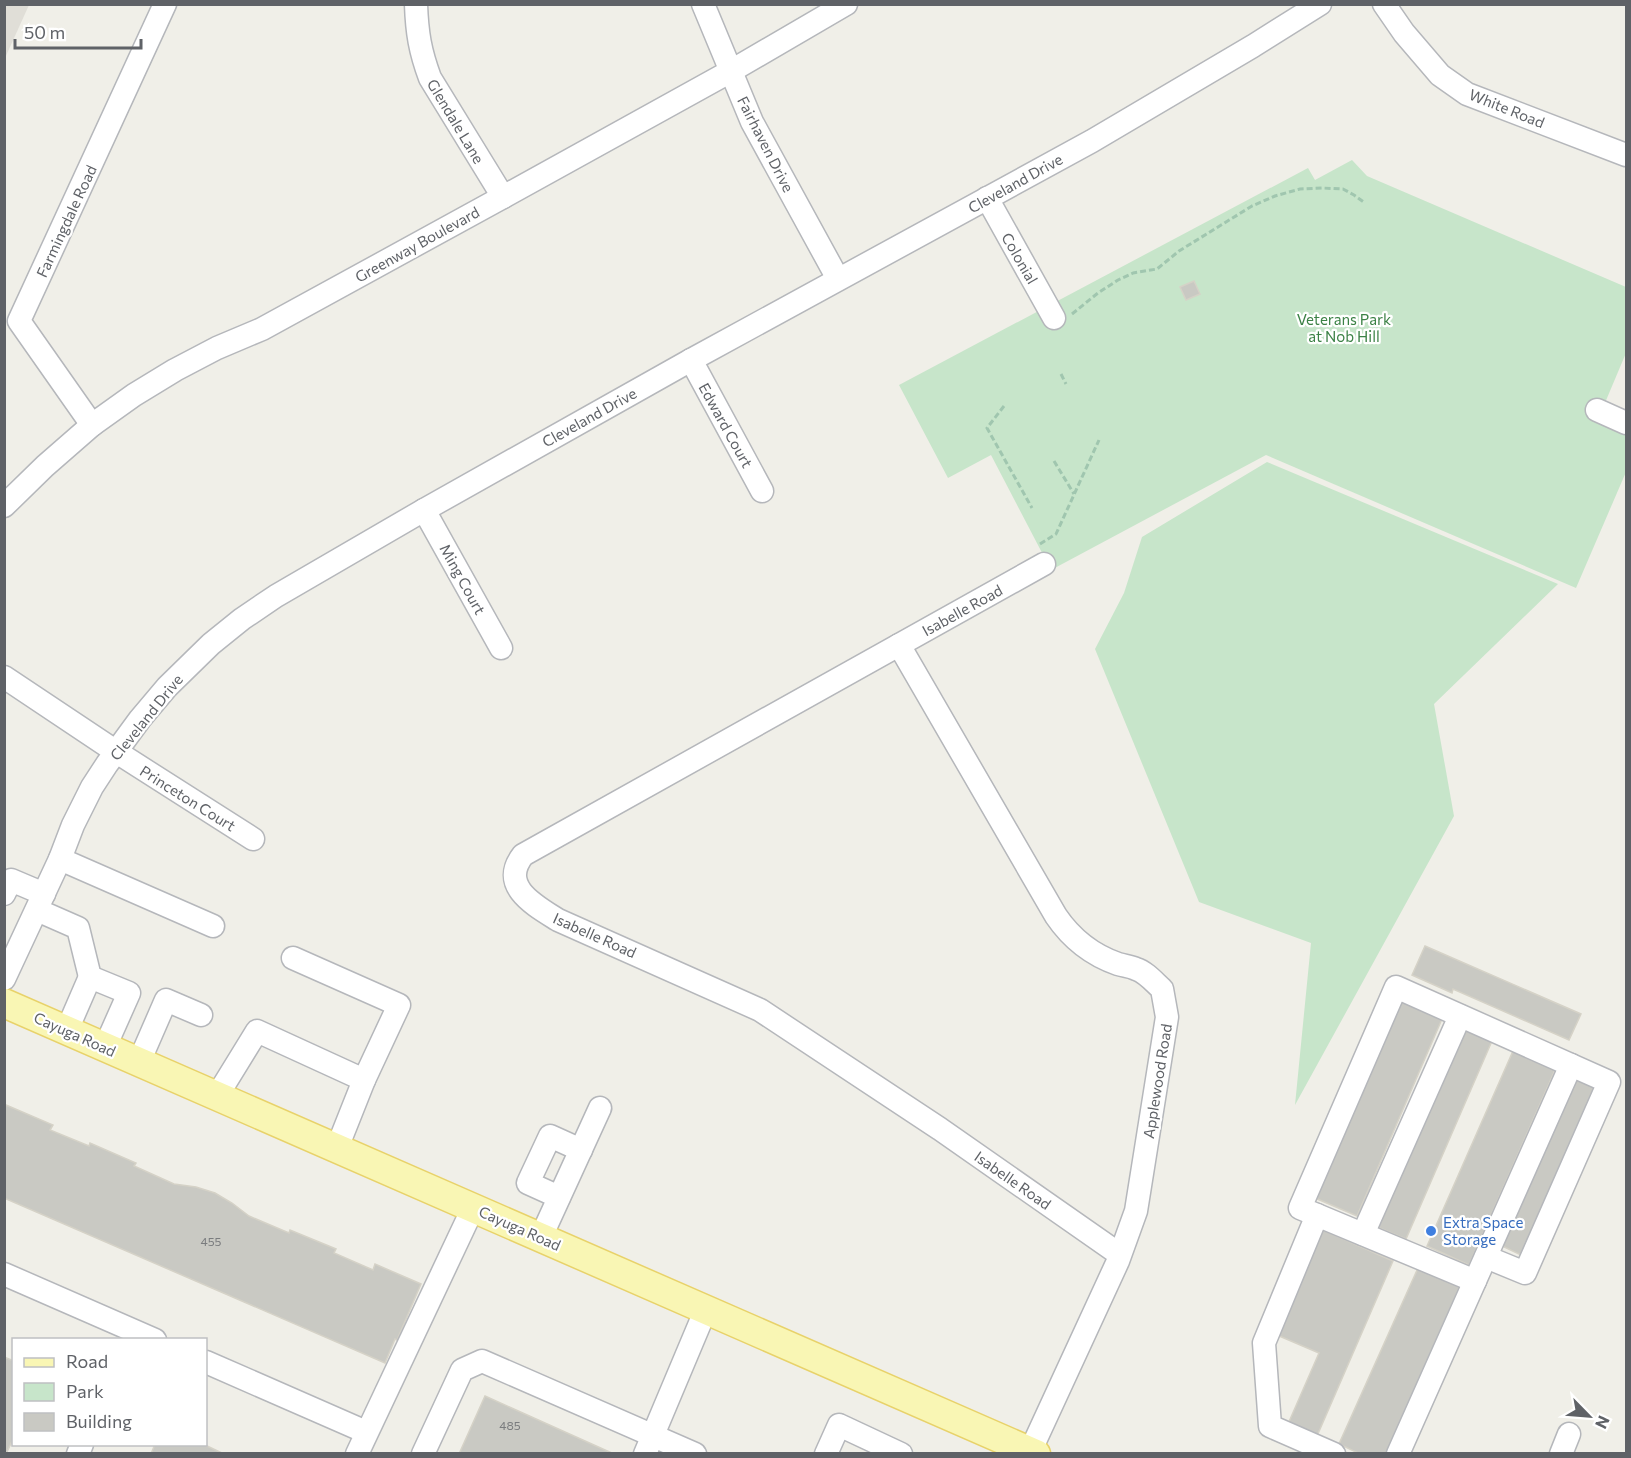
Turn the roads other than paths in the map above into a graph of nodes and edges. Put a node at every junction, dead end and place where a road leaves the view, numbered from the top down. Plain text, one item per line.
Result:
1 (165, 4) edge
2 (416, 4) edge
3 (703, 4) edge
4 (846, 4) edge
5 (1320, 4) edge
6 (1384, 4) edge
7 (731, 71) junction
8 (1626, 155) edge
9 (503, 197) junction
10 (987, 198) junction
11 (838, 279) junction
12 (1061, 317) road end
13 (12, 318) edge
14 (691, 360) junction
15 (1598, 410) dead end
16 (1626, 423) edge
17 (92, 425) junction
18 (762, 491) dead end
19 (4, 506) edge
20 (424, 510) junction
21 (1041, 554) road end
22 (899, 645) junction
23 (501, 648) dead end
24 (4, 677) edge
25 (115, 751) junction
26 (253, 839) dead end
27 (60, 859) junction
28 (4, 894) edge
29 (40, 902) junction
30 (213, 926) dead end
31 (293, 958) dead end
32 (90, 977) junction
33 (4, 979) edge
34 (4, 1003) edge
35 (201, 1016) dead end
36 (1460, 1016) junction
37 (67, 1030) junction
38 (105, 1047) junction
39 (139, 1062) junction
40 (1571, 1065) junction
41 (364, 1080) junction
42 (217, 1096) junction
43 (600, 1108) dead end
44 (337, 1148) junction
45 (581, 1150) junction
46 (560, 1197) junction
47 (474, 1208) junction
48 (1317, 1215) junction
49 (1363, 1234) junction
50 (542, 1237) junction
51 (1119, 1254) junction
52 (1486, 1257) junction
53 (4, 1274) edge
54 (1475, 1281) junction
55 (706, 1309) junction
56 (131, 1335) edge
57 (207, 1362) edge
58 (366, 1432) junction
59 (649, 1444) edge
60 (1032, 1453) edge
61 (357, 1454) edge
62 (423, 1454) edge
63 (695, 1454) edge
64 (826, 1454) edge
65 (901, 1454) edge
66 (1334, 1454) edge
67 (1398, 1454) edge

1 - 13 street, Farmingdale Road
2 - 9 street, Glendale Lane
3 - 7 street, Fairhaven Drive
4 - 7 street, Greenway Boulevard
5 - 10 street, Cleveland Drive
6 - 8 street, White Road
7 - 9 street, Greenway Boulevard
7 - 11 street, Fairhaven Drive
9 - 17 street, Greenway Boulevard
10 - 11 street, Cleveland Drive
10 - 12 street, Colonial
11 - 14 street, Cleveland Drive
13 - 17 street, Farmingdale Road
14 - 18 street, Edward Court
14 - 20 street, Cleveland Drive
15 - 16 street
17 - 19 street, Greenway Boulevard
20 - 23 street, Ming Court
20 - 25 street, Cleveland Drive
21 - 22 street, Isabelle Road
22 - 51 street, Applewood Road
22 - 51 street, Isabelle Road
24 - 25 street, Princeton Court
25 - 26 street, Princeton Court
25 - 27 street, Cleveland Drive
27 - 29 street, Cleveland Drive
27 - 30 street
28 - 29 street
29 - 32 street
29 - 33 street, Cleveland Drive
31 - 41 street
32 - 37 street
32 - 38 street
34 - 37 main road, Cayuga Road
35 - 39 street
36 - 40 street
36 - 48 street
36 - 49 street
37 - 38 main road, Cayuga Road
38 - 39 main road, Cayuga Road
39 - 42 main road, Cayuga Road
40 - 52 street
40 - 52 street
41 - 42 street
41 - 44 street
42 - 44 main road, Cayuga Road
43 - 45 street
44 - 47 main road, Cayuga Road
45 - 46 street
45 - 46 street
46 - 50 street
47 - 50 main road, Cayuga Road
47 - 58 street
48 - 49 street
48 - 66 street
49 - 54 street
50 - 55 main road, Cayuga Road
51 - 60 street, Applewood Road
52 - 54 street
53 - 56 street
54 - 67 street
55 - 59 street
55 - 60 main road, Cayuga Road
57 - 58 street
58 - 61 street
59 - 62 street
59 - 63 street
64 - 65 street

